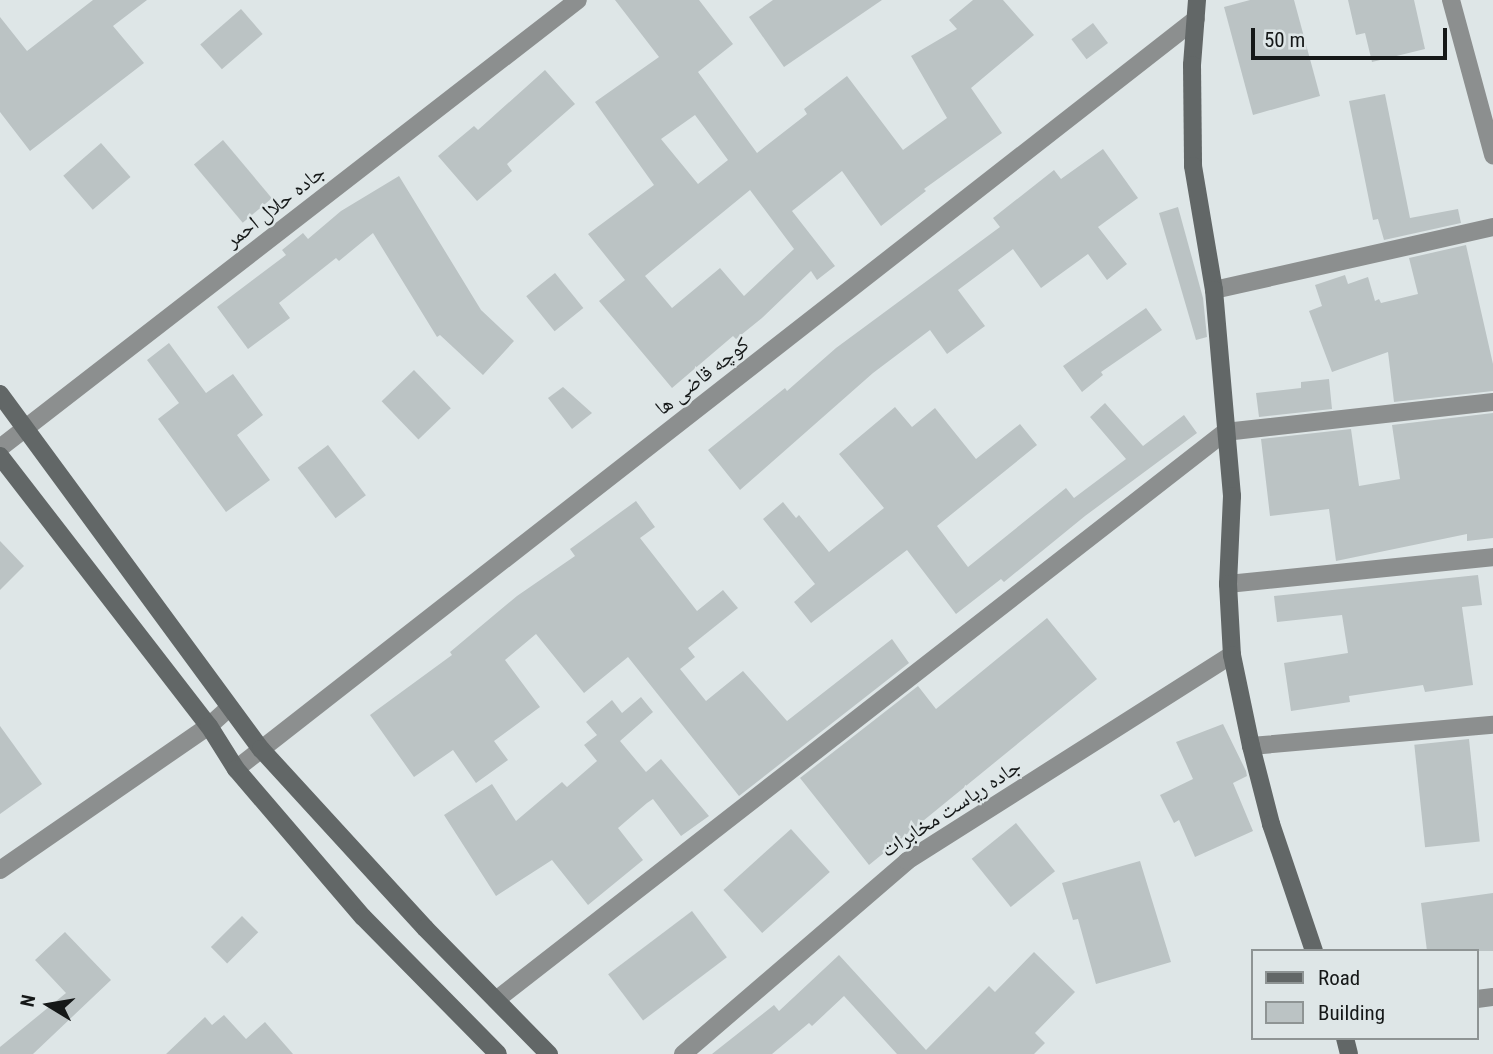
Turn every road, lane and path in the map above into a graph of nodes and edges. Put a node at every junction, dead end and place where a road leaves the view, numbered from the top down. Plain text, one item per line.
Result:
1 (578, 0) edge
2 (1197, 0) edge
3 (1451, 0) edge
4 (1196, 19) junction
5 (1493, 155) edge
6 (1493, 227) edge
7 (1214, 290) junction
8 (0, 394) edge
9 (1493, 402) edge
10 (23, 429) junction
11 (1226, 432) junction
12 (0, 447) edge
13 (0, 456) edge
14 (1493, 557) edge
15 (1228, 583) junction
16 (1232, 655) junction
17 (229, 708) junction
18 (1493, 725) edge
19 (209, 726) junction
20 (1251, 746) junction
21 (261, 749) junction
22 (236, 769) junction
23 (0, 870) edge
24 (1313, 949) edge
25 (496, 1000) junction
26 (498, 1054) edge
27 (549, 1054) edge
28 (683, 1054) edge

1 - 10 street, جاده حلال احمر
2 - 4 street
3 - 5 street
4 - 7 street
4 - 21 street, کوچه قاضی ها
6 - 7 street
7 - 11 street
8 - 10 street
9 - 11 street
10 - 12 street, جاده حلال احمر
10 - 17 street
11 - 15 street
11 - 25 street
13 - 19 street
14 - 15 street
15 - 16 street
16 - 20 street
16 - 28 street, جاده ریاست مخابرات
17 - 19 street
17 - 21 street
18 - 20 street
19 - 22 street
19 - 23 street
20 - 24 street
21 - 22 street, کوچه قاضی ها
21 - 25 street
22 - 26 street
25 - 27 street

